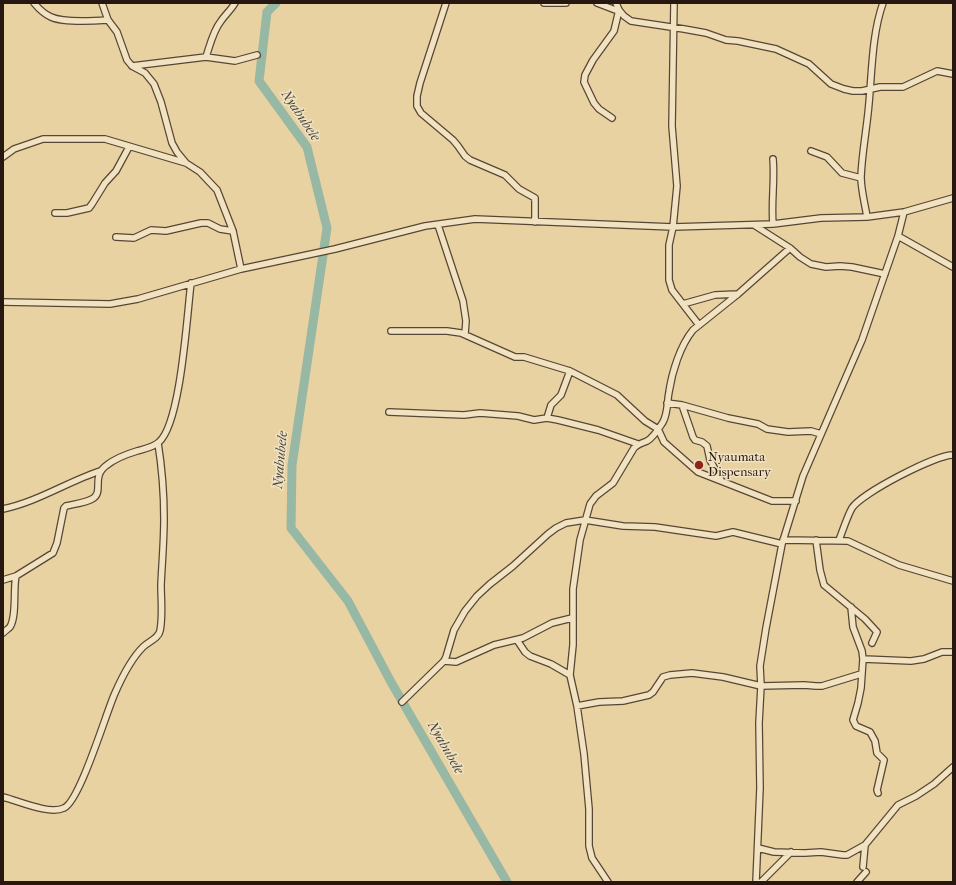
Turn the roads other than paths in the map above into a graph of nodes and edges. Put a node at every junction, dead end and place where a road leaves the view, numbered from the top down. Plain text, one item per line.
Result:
1 (34, 3) edge
2 (102, 3) edge
3 (235, 3) edge
4 (446, 3) edge
5 (544, 3) edge
6 (566, 3) edge
7 (597, 3) edge
8 (616, 3) edge
9 (674, 3) edge
10 (883, 3) edge
11 (619, 11) junction
12 (108, 20) junction
13 (673, 27) junction
14 (256, 55) dead end
15 (206, 57) junction
16 (132, 66) junction
17 (953, 74) edge
18 (869, 90) junction
19 (612, 118) dead end
20 (129, 146) junction
21 (811, 151) dead end
22 (3, 157) edge
23 (773, 159) dead end
24 (186, 163) junction
25 (861, 178) junction
26 (953, 198) edge
27 (904, 212) junction
28 (55, 213) dead end
29 (867, 217) junction
30 (535, 222) junction
31 (773, 224) junction
32 (438, 225) junction
33 (754, 225) junction
34 (673, 227) junction
35 (233, 231) junction
36 (116, 236) dead end
37 (898, 236) junction
38 (790, 248) junction
39 (953, 267) edge
40 (241, 269) junction
41 (885, 274) junction
42 (191, 283) junction
43 (738, 294) junction
44 (3, 302) edge
45 (683, 304) junction
46 (699, 325) junction
47 (391, 331) dead end
48 (465, 334) junction
49 (570, 370) junction
50 (667, 403) junction
51 (682, 405) junction
52 (389, 412) dead end
53 (547, 418) junction
54 (658, 429) junction
55 (821, 434) junction
56 (158, 444) junction
57 (638, 444) junction
58 (953, 455) edge
59 (100, 471) junction
60 (721, 480) junction
61 (796, 502) junction
62 (3, 509) edge
63 (585, 520) junction
64 (816, 540) junction
65 (839, 540) junction
66 (782, 542) junction
67 (16, 576) junction
68 (3, 580) edge
69 (953, 582) edge
70 (851, 607) junction
71 (572, 618) junction
72 (3, 633) edge
73 (517, 640) junction
74 (872, 643) dead end
75 (953, 652) edge
76 (863, 659) junction
77 (444, 661) junction
78 (861, 674) junction
79 (570, 675) junction
80 (760, 686) junction
81 (402, 702) dead end
82 (577, 706) junction
83 (953, 767) edge
84 (878, 793) dead end
85 (3, 797) edge
86 (865, 845) junction
87 (758, 848) junction
88 (791, 852) junction
89 (862, 867) dead end
90 (866, 872) dead end
91 (608, 882) edge
92 (756, 882) edge
93 (761, 882) edge
94 (857, 882) edge

1 - 12 street
2 - 12 street
3 - 15 street
4 - 30 street
5 - 6 street
7 - 11 street
8 - 11 street
9 - 13 street
10 - 18 street
11 - 13 street
11 - 19 street
12 - 16 street
13 - 18 street
13 - 34 street
14 - 15 street
15 - 16 street
16 - 24 street
17 - 18 street
18 - 25 street
20 - 22 street
20 - 24 street
20 - 28 street
21 - 25 street
23 - 31 street
24 - 35 street
25 - 29 street
26 - 27 street
27 - 29 street
27 - 37 street
29 - 31 street
30 - 32 street
30 - 34 street
31 - 33 street
32 - 40 street
32 - 48 street
33 - 34 street
33 - 38 street
34 - 45 street
35 - 36 street
35 - 40 street
37 - 39 street
37 - 41 street
38 - 41 street
38 - 43 street
40 - 42 street
41 - 55 street
42 - 44 street
42 - 56 street
43 - 45 street
43 - 46 street
45 - 46 street
46 - 50 street
47 - 48 street
48 - 49 street
49 - 53 street
49 - 54 street
50 - 51 street
50 - 54 street
51 - 55 street
51 - 60 street
52 - 53 street
53 - 57 street
54 - 57 street
54 - 60 street
55 - 61 street
56 - 59 street
56 - 85 street
57 - 63 street
58 - 65 street
59 - 62 street
59 - 67 street
60 - 61 street
61 - 66 street
63 - 66 street
63 - 71 street
63 - 77 street
64 - 65 street
64 - 66 street
64 - 70 street
65 - 69 street
66 - 80 street
67 - 68 street
67 - 72 street
70 - 74 street
70 - 76 street
71 - 73 street
71 - 79 street
73 - 77 street
73 - 79 street
75 - 76 street
76 - 78 street
77 - 81 street
78 - 80 street
78 - 84 street
79 - 82 street
80 - 82 street
80 - 87 street
82 - 91 street
83 - 86 street
86 - 88 street
86 - 89 street
87 - 88 street
87 - 92 street
88 - 93 street
90 - 94 street

